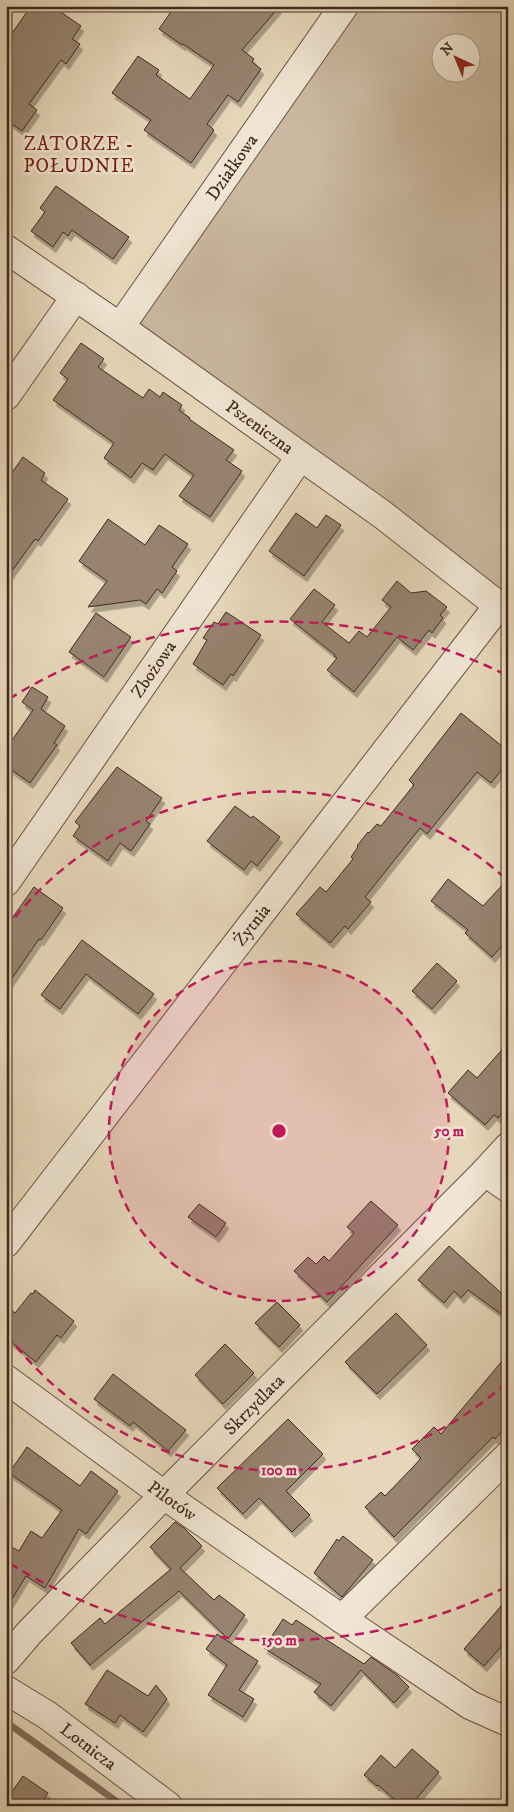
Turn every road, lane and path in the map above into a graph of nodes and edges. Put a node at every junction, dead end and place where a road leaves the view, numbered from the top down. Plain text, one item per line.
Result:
1 (344, 6) edge
2 (6, 249) edge
3 (76, 296) junction
4 (120, 327) junction
5 (6, 396) edge
6 (300, 457) junction
7 (503, 610) edge
8 (6, 882) edge
9 (508, 1147) edge
10 (485, 1172) junction
11 (508, 1188) edge
12 (6, 1242) edge
13 (6, 1379) edge
14 (508, 1456) edge
15 (164, 1495) junction
16 (342, 1619) junction
17 (6, 1660) edge
18 (6, 1690) edge
19 (508, 1722) edge
20 (168, 1806) edge

1 - 4 street, Działkowa
2 - 3 street, Pszeniczna
3 - 4 street, Pszeniczna
3 - 5 street
4 - 6 street, Pszeniczna
6 - 7 street, Pszeniczna
6 - 8 street, Zbożowa
7 - 12 street, Żytnia
9 - 10 street, Skrzydlata
10 - 11 street
10 - 15 street, Skrzydlata
13 - 15 street, Pilotów
14 - 16 street
15 - 16 street, Pilotów
15 - 17 street, Skrzydlata
16 - 19 street, Pilotów
18 - 20 street, Lotnicza

